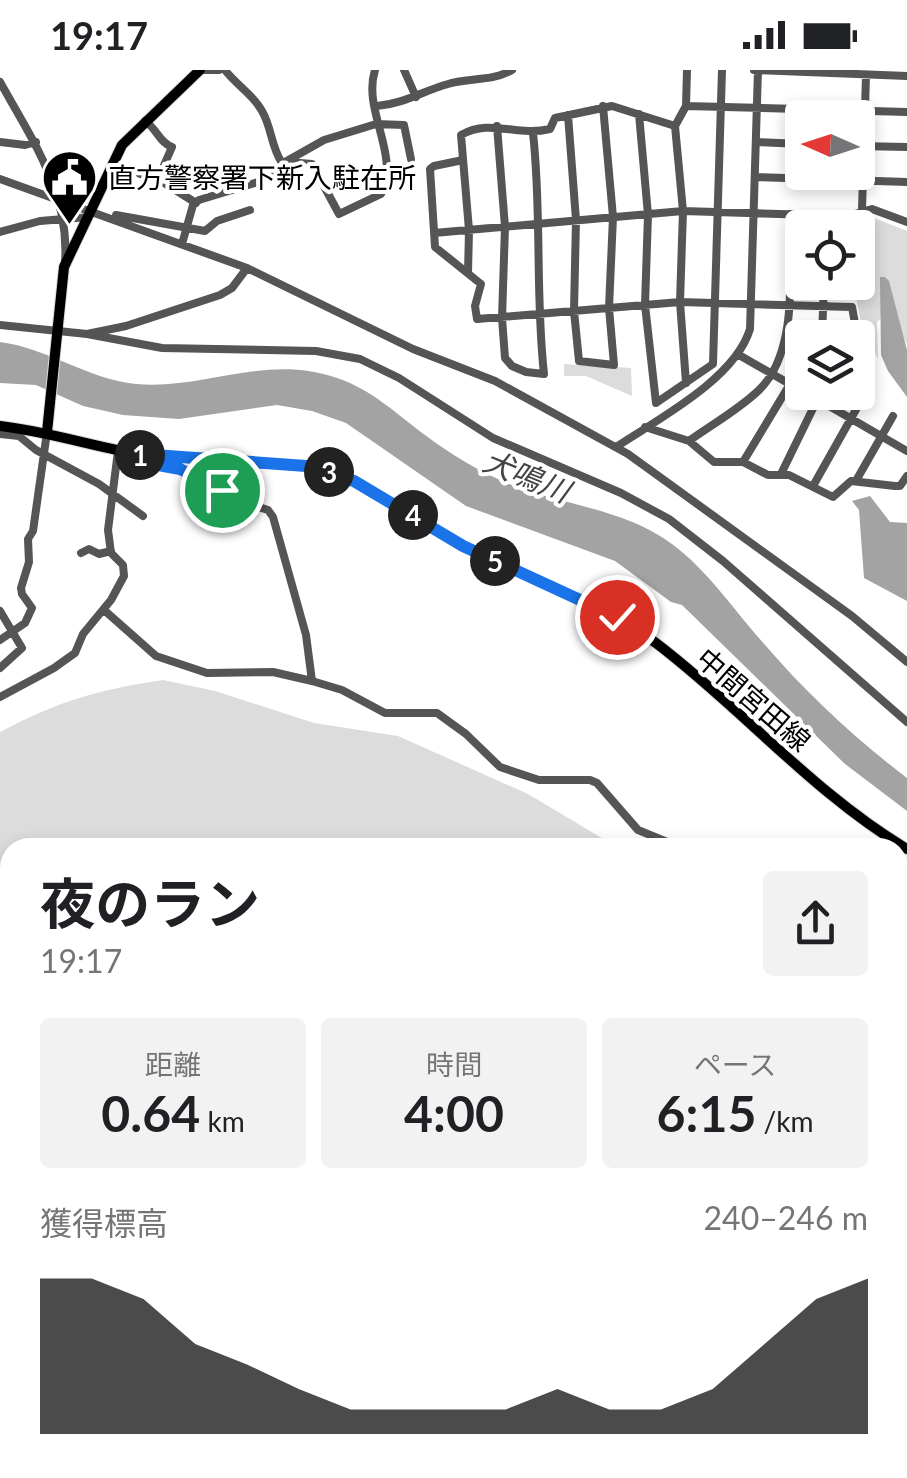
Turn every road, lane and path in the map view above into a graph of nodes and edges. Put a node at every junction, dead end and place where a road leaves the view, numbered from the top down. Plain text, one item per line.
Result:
1 (202, 70) edge
2 (222, 70) edge
3 (375, 70) edge
4 (404, 70) edge
5 (444, 70) edge
6 (512, 70) edge
7 (688, 70) edge
8 (722, 70) edge
9 (757, 70) edge
10 (781, 70) edge
11 (492, 75) edge
12 (866, 75) junction
13 (907, 76) edge
14 (0, 82) edge
15 (449, 83) junction
16 (496, 93) dead end
17 (416, 97) junction
18 (865, 100) edge
19 (377, 106) junction
20 (603, 106) junction
21 (686, 106) junction
22 (721, 107) junction
23 (756, 108) junction
24 (785, 109) edge
25 (875, 111) edge
26 (907, 112) edge
27 (638, 114) junction
28 (568, 115) junction
29 (145, 122) junction
30 (376, 124) junction
31 (497, 126) junction
32 (675, 126) junction
33 (534, 133) junction
34 (0, 142) edge
35 (36, 142) junction
36 (756, 142) junction
37 (785, 143) edge
38 (875, 146) edge
39 (907, 147) edge
40 (410, 159) dead end
41 (463, 160) junction
42 (284, 162) junction
43 (140, 174) dead end
44 (754, 176) junction
45 (785, 177) edge
46 (0, 179) edge
47 (158, 179) junction
48 (875, 181) edge
49 (907, 182) edge
50 (863, 190) edge
51 (58, 200) junction
52 (196, 202) junction
53 (250, 210) dead end
54 (862, 210) joint
55 (875, 210) edge
56 (875, 210) edge
57 (683, 211) junction
58 (718, 212) junction
59 (753, 213) junction
60 (89, 214) junction
61 (648, 214) junction
62 (785, 214) edge
63 (106, 217) junction
64 (612, 217) junction
65 (64, 219) junction
66 (576, 220) junction
67 (907, 222) edge
68 (541, 223) junction
69 (504, 227) junction
70 (186, 229) junction
71 (470, 230) junction
72 (0, 232) edge
73 (434, 233) junction
74 (182, 244) junction
75 (64, 267) junction
76 (247, 268) junction
77 (468, 272) junction
78 (788, 300) edge
79 (823, 300) edge
80 (680, 302) junction
81 (714, 303) junction
82 (751, 303) junction
83 (645, 305) junction
84 (788, 305) junction
85 (823, 306) junction
86 (609, 308) junction
87 (574, 310) junction
88 (538, 314) junction
89 (502, 318) junction
90 (823, 320) edge
91 (0, 325) edge
92 (56, 333) junction
93 (87, 334) junction
94 (739, 355) junction
95 (771, 374) junction
96 (785, 381) edge
97 (686, 383) junction
98 (785, 392) edge
99 (813, 410) edge
100 (838, 410) edge
101 (893, 416) dead end
102 (850, 419) junction
103 (0, 426) edge
104 (47, 427) junction
105 (645, 427) junction
106 (0, 434) edge
107 (881, 436) junction
108 (689, 441) junction
109 (616, 447) junction
110 (118, 451) junction
111 (907, 451) edge
112 (44, 453) junction
113 (140, 454) junction
114 (743, 462) junction
115 (781, 474) junction
116 (907, 476) edge
117 (858, 479) junction
118 (813, 486) junction
119 (113, 493) junction
120 (143, 516) dead end
121 (111, 551) junction
122 (82, 553) dead end
123 (104, 610) junction
124 (1, 614) edge
125 (11, 632) junction
126 (0, 640) edge
127 (907, 662) edge
128 (0, 668) edge
129 (312, 681) junction
130 (0, 697) edge
131 (907, 722) edge
132 (658, 838) edge
133 (890, 838) edge

1 - 2 street
1 - 29 main road
2 - 42 street
3 - 19 street
4 - 17 street
5 - 15 street
6 - 11 street
7 - 21 street
8 - 22 street
9 - 10 street
9 - 23 street
10 - 12 street
11 - 15 street
11 - 16 street
12 - 13 street
12 - 18 street
14 - 35 street
15 - 17 street
17 - 19 street
19 - 30 street
20 - 27 street
20 - 28 street
20 - 64 street
21 - 22 street
21 - 32 street
22 - 23 street
22 - 58 street
23 - 24 street
23 - 36 street
25 - 26 street
27 - 32 street
27 - 61 street
28 - 33 street
28 - 66 street
29 - 47 street
29 - 60 main road
30 - 40 street
30 - 42 street
30 - 42 street
31 - 33 street
31 - 41 street
31 - 69 street
32 - 57 street
33 - 68 street
34 - 35 street
35 - 51 street
36 - 37 street
36 - 44 street
38 - 39 street
41 - 71 street
41 - 73 street
42 - 52 street
43 - 47 street
44 - 45 street
44 - 59 street
46 - 51 street
47 - 52 street
48 - 49 street
50 - 54 street
51 - 60 street
51 - 65 street
52 - 70 street
53 - 70 street
54 - 56 street
55 - 67 street
57 - 58 street
57 - 61 street
57 - 80 street
58 - 59 street
58 - 81 street
59 - 62 street
59 - 82 street
60 - 63 street
60 - 65 street
60 - 75 main road
61 - 64 street
61 - 83 street
63 - 70 street
63 - 74 street
64 - 66 street
64 - 86 street
65 - 72 street
65 - 75 street
66 - 68 street
66 - 87 street
68 - 69 street
68 - 88 street
69 - 71 street
69 - 89 street
70 - 74 street
71 - 73 street
71 - 77 street
73 - 77 street
74 - 76 street
75 - 92 main road
76 - 93 street
76 - 109 street
77 - 89 street
78 - 84 street
79 - 85 street
80 - 81 street
80 - 83 street
80 - 97 street
81 - 82 street
81 - 97 street
82 - 84 street
82 - 94 street
83 - 86 street
83 - 97 street
84 - 85 street
84 - 95 street
85 - 90 street
85 - 102 street
86 - 87 street
86 - 87 street
87 - 88 street
88 - 89 street
88 - 89 street
91 - 92 street
92 - 93 street
92 - 104 main road
93 - 131 street
94 - 95 street
94 - 105 street
95 - 96 street
95 - 108 street
98 - 114 street
99 - 115 street
100 - 102 street
101 - 107 street
102 - 107 street
102 - 118 street
103 - 104 main road, 中間宮田線
104 - 110 main road, 中間宮田線
104 - 112 street
105 - 108 street
105 - 109 street
106 - 112 street
107 - 111 street
107 - 117 street
108 - 114 street
109 - 127 street
110 - 113 main road, 中間宮田線
110 - 119 street
112 - 119 street
112 - 125 street
113 - 129 street
113 - 133 main road, 中間宮田線
114 - 115 street
115 - 118 street
116 - 117 street
117 - 118 street
119 - 120 street
119 - 121 street
121 - 122 street
121 - 123 street
123 - 129 street
123 - 130 street
124 - 125 street
125 - 126 street
125 - 128 street
129 - 132 street

